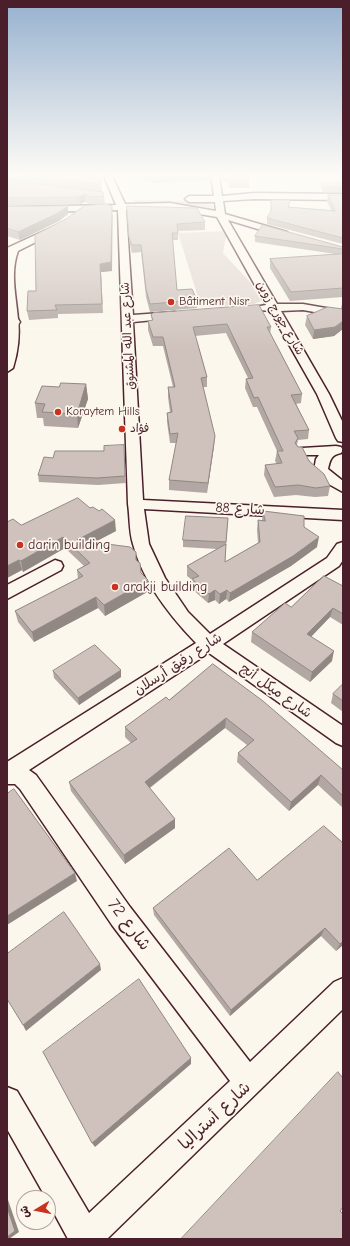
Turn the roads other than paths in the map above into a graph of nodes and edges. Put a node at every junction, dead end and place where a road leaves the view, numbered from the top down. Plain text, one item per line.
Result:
1 (41, 234) edge
2 (120, 234) edge
3 (231, 234) edge
4 (285, 234) edge
5 (295, 237) edge
6 (11, 248) edge
7 (273, 307) junction
8 (253, 309) edge
9 (189, 314) edge
10 (343, 314) edge
11 (127, 320) junction
12 (10, 323) edge
13 (7, 368) edge
14 (343, 438) edge
15 (337, 450) edge
16 (302, 452) edge
17 (343, 487) edge
18 (136, 504) junction
19 (343, 515) edge
20 (340, 560) edge
21 (54, 566) dead end
22 (7, 593) edge
23 (209, 644) junction
24 (343, 737) edge
25 (7, 774) edge
26 (343, 991) edge
27 (250, 1084) junction
28 (7, 1101) edge
29 (85, 1239) edge

1 - 6 street
2 - 11 street, شارع عبد الله المشنوق
3 - 7 street, شارع جورج زوين
4 - 5 street
6 - 12 street
7 - 8 street
7 - 10 street
7 - 14 street, شارع جورج زوين
9 - 11 street
11 - 18 street, شارع عبد الله المشنوق
12 - 13 street
15 - 16 street
15 - 17 street
18 - 19 street, شارع 88
18 - 23 street, شارع عبد الله المشنوق
20 - 23 street, شارع رفيق أرسلان
21 - 22 street
23 - 24 street, شارع ميكل أنج
23 - 25 street, شارع رفيق أرسلان
25 - 27 street, شارع 72
26 - 27 street, شارع أستراليا
27 - 29 street, شارع أستراليا
28 - 29 street

